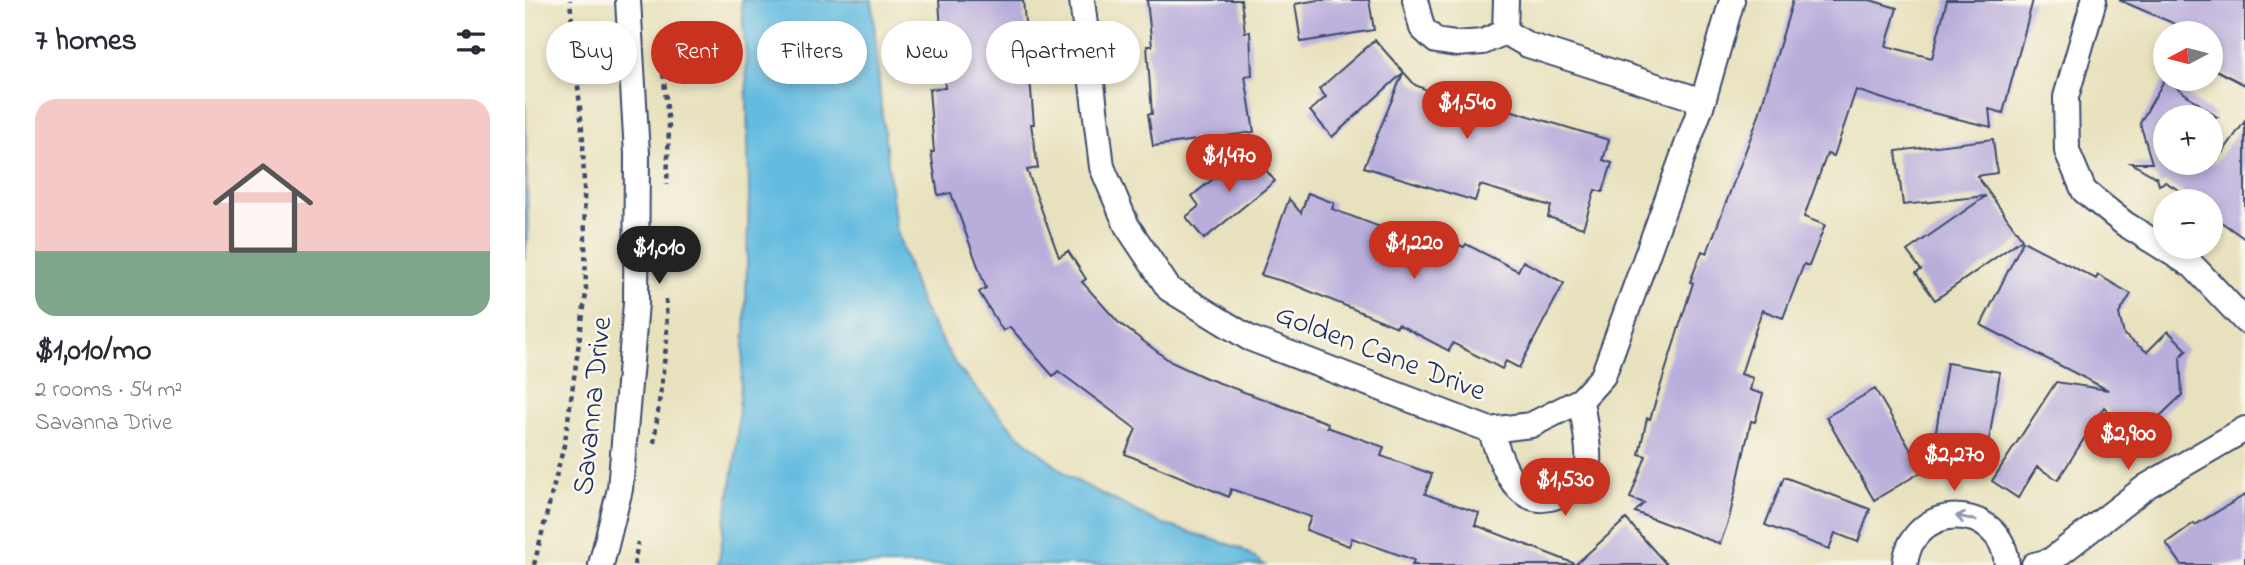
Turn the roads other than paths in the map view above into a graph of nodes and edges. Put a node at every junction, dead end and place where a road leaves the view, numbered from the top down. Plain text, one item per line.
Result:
1 (628, 0) edge
2 (1082, 0) edge
3 (1415, 0) edge
4 (1506, 0) edge
5 (1732, 0) edge
6 (2094, 0) edge
7 (1505, 32) junction
8 (1703, 101) junction
9 (2245, 321) edge
10 (1581, 400) junction
11 (2245, 429) edge
12 (1490, 430) junction
13 (601, 565) edge
14 (1905, 565) edge
15 (2007, 565) edge
16 (2034, 565) edge

1 - 13 street, Savanna Drive
2 - 12 street, Golden Cane Drive
3 - 7 street
4 - 7 street
5 - 8 street, Golden Cane Drive
6 - 9 street
7 - 8 street
8 - 10 street, Golden Cane Drive
10 - 12 street, Golden Cane Drive
10 - 12 street
11 - 16 street
15 -> 14 street

